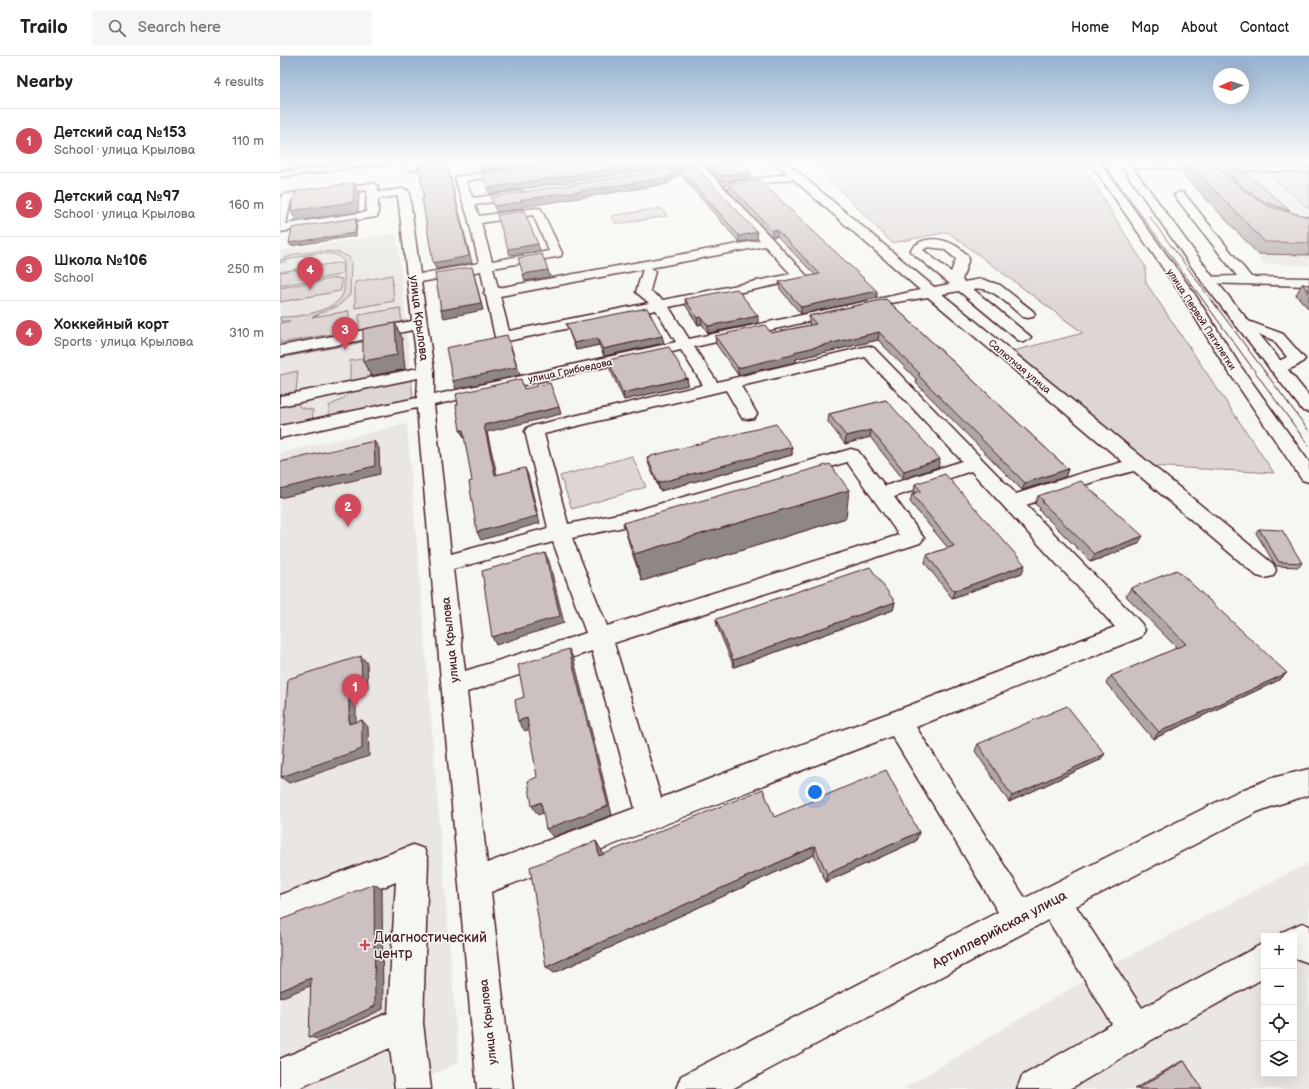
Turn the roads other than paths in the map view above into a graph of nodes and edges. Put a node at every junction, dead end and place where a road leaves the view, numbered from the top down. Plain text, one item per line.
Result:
1 (283, 209) edge
2 (373, 209) edge
3 (405, 209) edge
4 (472, 209) edge
5 (737, 209) edge
6 (834, 209) edge
7 (1128, 209) edge
8 (1157, 209) edge
9 (1191, 209) edge
10 (474, 220) junction
11 (280, 224) edge
12 (280, 228) edge
13 (768, 242) junction
14 (487, 266) junction
15 (648, 271) dead end
16 (414, 279) junction
17 (1208, 280) junction
18 (1247, 281) junction
19 (1309, 282) edge
20 (958, 283) junction
21 (931, 292) junction
22 (491, 293) junction
23 (660, 305) junction
24 (1028, 314) dead end
25 (1240, 322) junction
26 (419, 324) junction
27 (1023, 337) dead end
28 (685, 344) junction
29 (280, 351) edge
30 (1277, 368) junction
31 (426, 371) junction
32 (722, 386) junction
33 (280, 401) edge
34 (425, 402) junction
35 (1309, 407) edge
36 (748, 414) dead end
37 (280, 432) edge
38 (976, 463) junction
39 (1137, 464) junction
40 (1309, 476) edge
41 (881, 494) junction
42 (1012, 502) junction
43 (560, 533) junction
44 (442, 564) junction
45 (1265, 570) dead end
46 (600, 638) junction
47 (454, 685) junction
48 (898, 722) junction
49 (1309, 782) edge
50 (652, 816) junction
51 (474, 883) junction
52 (1054, 900) junction
53 (280, 911) edge
54 (1019, 918) junction
55 (1297, 942) edge
56 (1309, 947) edge
57 (1261, 962) edge
58 (405, 1023) junction
59 (1136, 1030) junction
60 (280, 1078) edge
61 (413, 1089) edge
62 (496, 1089) edge
63 (694, 1089) edge
64 (1035, 1089) edge

1 - 11 street
2 - 12 street
3 - 16 street, улица Крылова
4 - 10 street
5 - 13 street
6 - 21 street, Салютная улица
7 - 40 street, улица Первой Пятилетки
8 - 17 street
9 - 18 street
10 - 14 street
10 - 14 street
13 - 22 street
13 - 23 street
14 - 16 street
14 - 22 street
15 - 23 street
16 - 26 street, улица Крылова
17 - 18 street
17 - 25 street
18 - 19 street
20 - 21 street, улица Грибоедова
20 - 24 street, улица Грибоедова
20 - 27 street
21 - 28 street, улица Грибоедова
21 - 39 street, Салютная улица
22 - 23 street
23 - 28 street
25 - 30 street
25 - 30 street
26 - 29 street
26 - 31 street, улица Крылова
28 - 32 street
28 - 34 street, улица Грибоедова
30 - 35 street
31 - 33 street
31 - 34 street, улица Крылова
32 - 36 street
32 - 38 street
32 - 43 street
34 - 37 street, улица Грибоедова
34 - 44 street, улица Крылова
38 - 41 street
38 - 42 street
39 - 42 street
39 - 45 street, Салютная улица
41 - 43 street
41 - 46 street
42 - 48 street
43 - 44 street
43 - 46 street
44 - 47 street, улица Крылова
46 - 47 street
46 - 50 street
47 - 51 street, улица Крылова
48 - 50 street
48 - 54 street
49 - 52 street, Артиллерийская улица
50 - 51 street
51 - 62 street, улица Крылова
52 - 54 street, Артиллерийская улица
52 - 59 street
53 - 58 street
54 - 63 street, Артиллерийская улица
55 - 56 street
57 - 59 street
58 - 60 street
58 - 61 street
59 - 64 street

